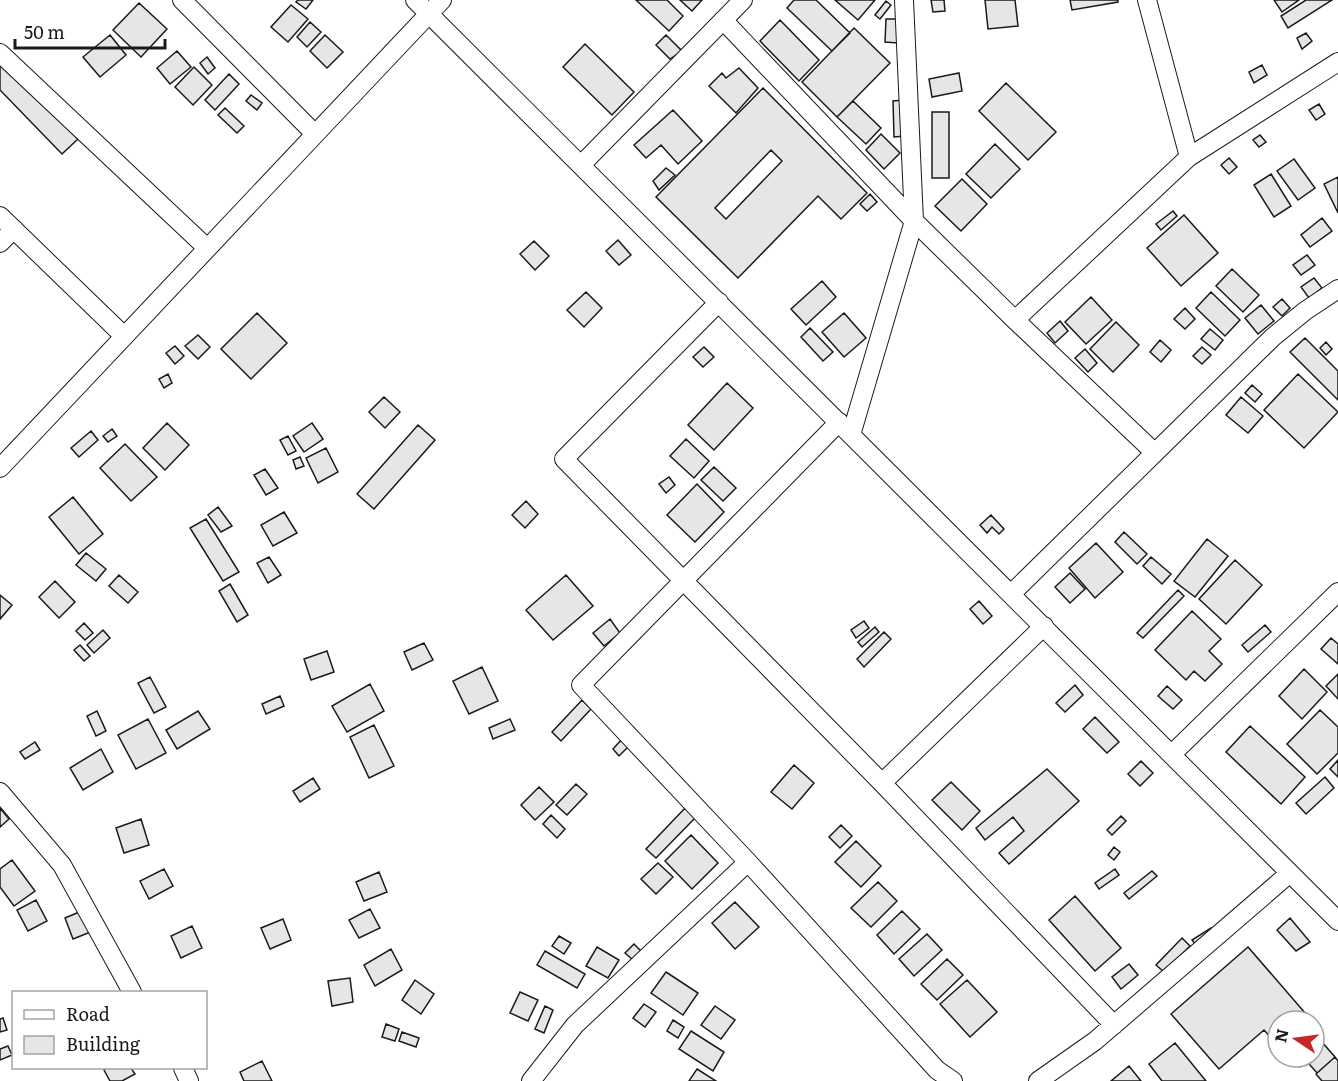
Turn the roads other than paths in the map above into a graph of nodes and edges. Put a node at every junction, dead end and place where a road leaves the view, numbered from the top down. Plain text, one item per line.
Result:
1 (182, 0) edge
2 (415, 0) edge
3 (442, 0) edge
4 (743, 0) edge
5 (904, 0) edge
6 (1147, 0) edge
7 (429, 14) junction
8 (723, 20) junction
9 (0, 53) edge
10 (1338, 62) edge
11 (315, 134) junction
12 (1189, 156) junction
13 (581, 165) junction
14 (0, 216) edge
15 (914, 221) junction
16 (14, 229) junction
17 (0, 243) edge
18 (207, 248) junction
19 (1338, 289) edge
20 (719, 302) junction
21 (1016, 320) junction
22 (124, 336) junction
23 (845, 428) junction
24 (1155, 453) junction
25 (0, 468) edge
26 (683, 581) junction
27 (1338, 592) edge
28 (1011, 594) junction
29 (1044, 626) junction
30 (1172, 754) junction
31 (882, 783) junction
32 (0, 792) edge
33 (748, 862) junction
34 (1290, 873) junction
35 (1335, 912) edge
36 (131, 991) edge
37 (1114, 1025) junction
38 (531, 1081) edge
39 (953, 1081) edge
40 (1038, 1081) edge

1 - 11 street
2 - 7 street
3 - 7 street
4 - 8 street
5 - 15 street
6 - 12 street
7 - 11 street
7 - 13 street
8 - 13 street
8 - 15 street
9 - 18 street
10 - 12 street
11 - 18 street
12 - 21 street
13 - 20 street
14 - 16 street
15 - 21 street
15 - 23 street
16 - 17 street
16 - 22 street
18 - 22 street
19 - 24 street
20 - 23 street
20 - 26 street
21 - 24 street
22 - 25 street
23 - 26 street
23 - 28 street
24 - 28 street
26 - 31 street
26 - 33 street
27 - 30 street
28 - 29 street
29 - 30 street
29 - 31 street
30 - 34 street
31 - 37 street
32 - 36 street
33 - 38 street
33 - 39 street
34 - 35 street
34 - 37 street
37 - 40 street

